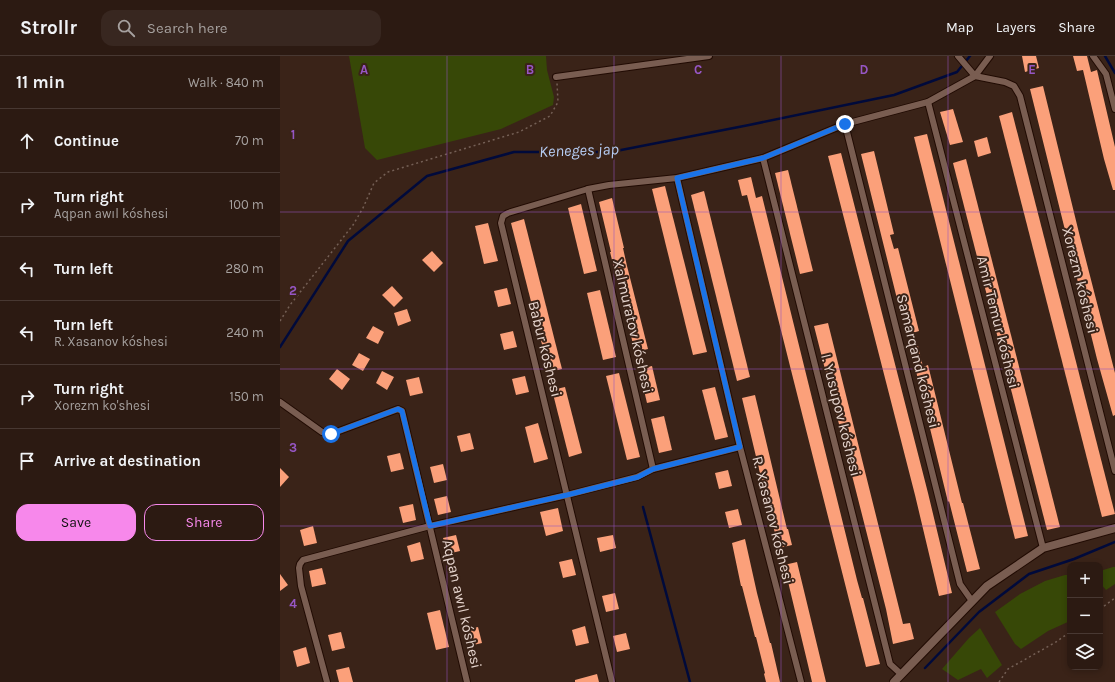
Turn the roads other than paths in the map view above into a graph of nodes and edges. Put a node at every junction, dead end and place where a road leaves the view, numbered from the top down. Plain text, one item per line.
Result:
1 (709, 56) edge
2 (958, 56) edge
3 (990, 56) edge
4 (1093, 56) edge
5 (663, 59) edge
6 (975, 76) junction
7 (556, 77) road end
8 (928, 102) junction
9 (1115, 109) edge
10 (845, 124) junction
11 (763, 158) junction
12 (677, 178) junction
13 (588, 189) junction
14 (280, 402) edge
15 (740, 447) junction
16 (653, 469) junction
17 (1115, 471) edge
18 (567, 495) junction
19 (430, 526) junction
20 (1115, 528) edge
21 (1043, 548) junction
22 (972, 601) junction
23 (901, 674) junction
24 (327, 682) edge
25 (467, 682) edge
26 (612, 682) edge
27 (801, 682) edge
28 (894, 682) edge

1 - 5 street
2 - 6 street
3 - 6 street
4 - 9 street
5 - 7 street
6 - 8 street
6 - 17 street, Xorezm kóshesi
8 - 10 street
8 - 21 street, Amir Temur kóshesi
10 - 11 street
10 - 22 street, Samarqand kóshesi
11 - 12 street
11 - 23 street, I. Yusupov kóshesi
12 - 13 street
12 - 15 street, R. Xasanov kóshesi
13 - 16 street, Xalmuratov kóshesi
13 - 18 street, Babur kóshesi
14 - 19 street, Aqpan awıl kóshesi
15 - 16 street
15 - 27 street, R. Xasanov kóshesi
16 - 18 street
18 - 19 street
18 - 26 street
19 - 24 street
19 - 25 street, Aqpan awıl kóshesi
20 - 21 street
21 - 22 street
22 - 23 street
23 - 28 street

